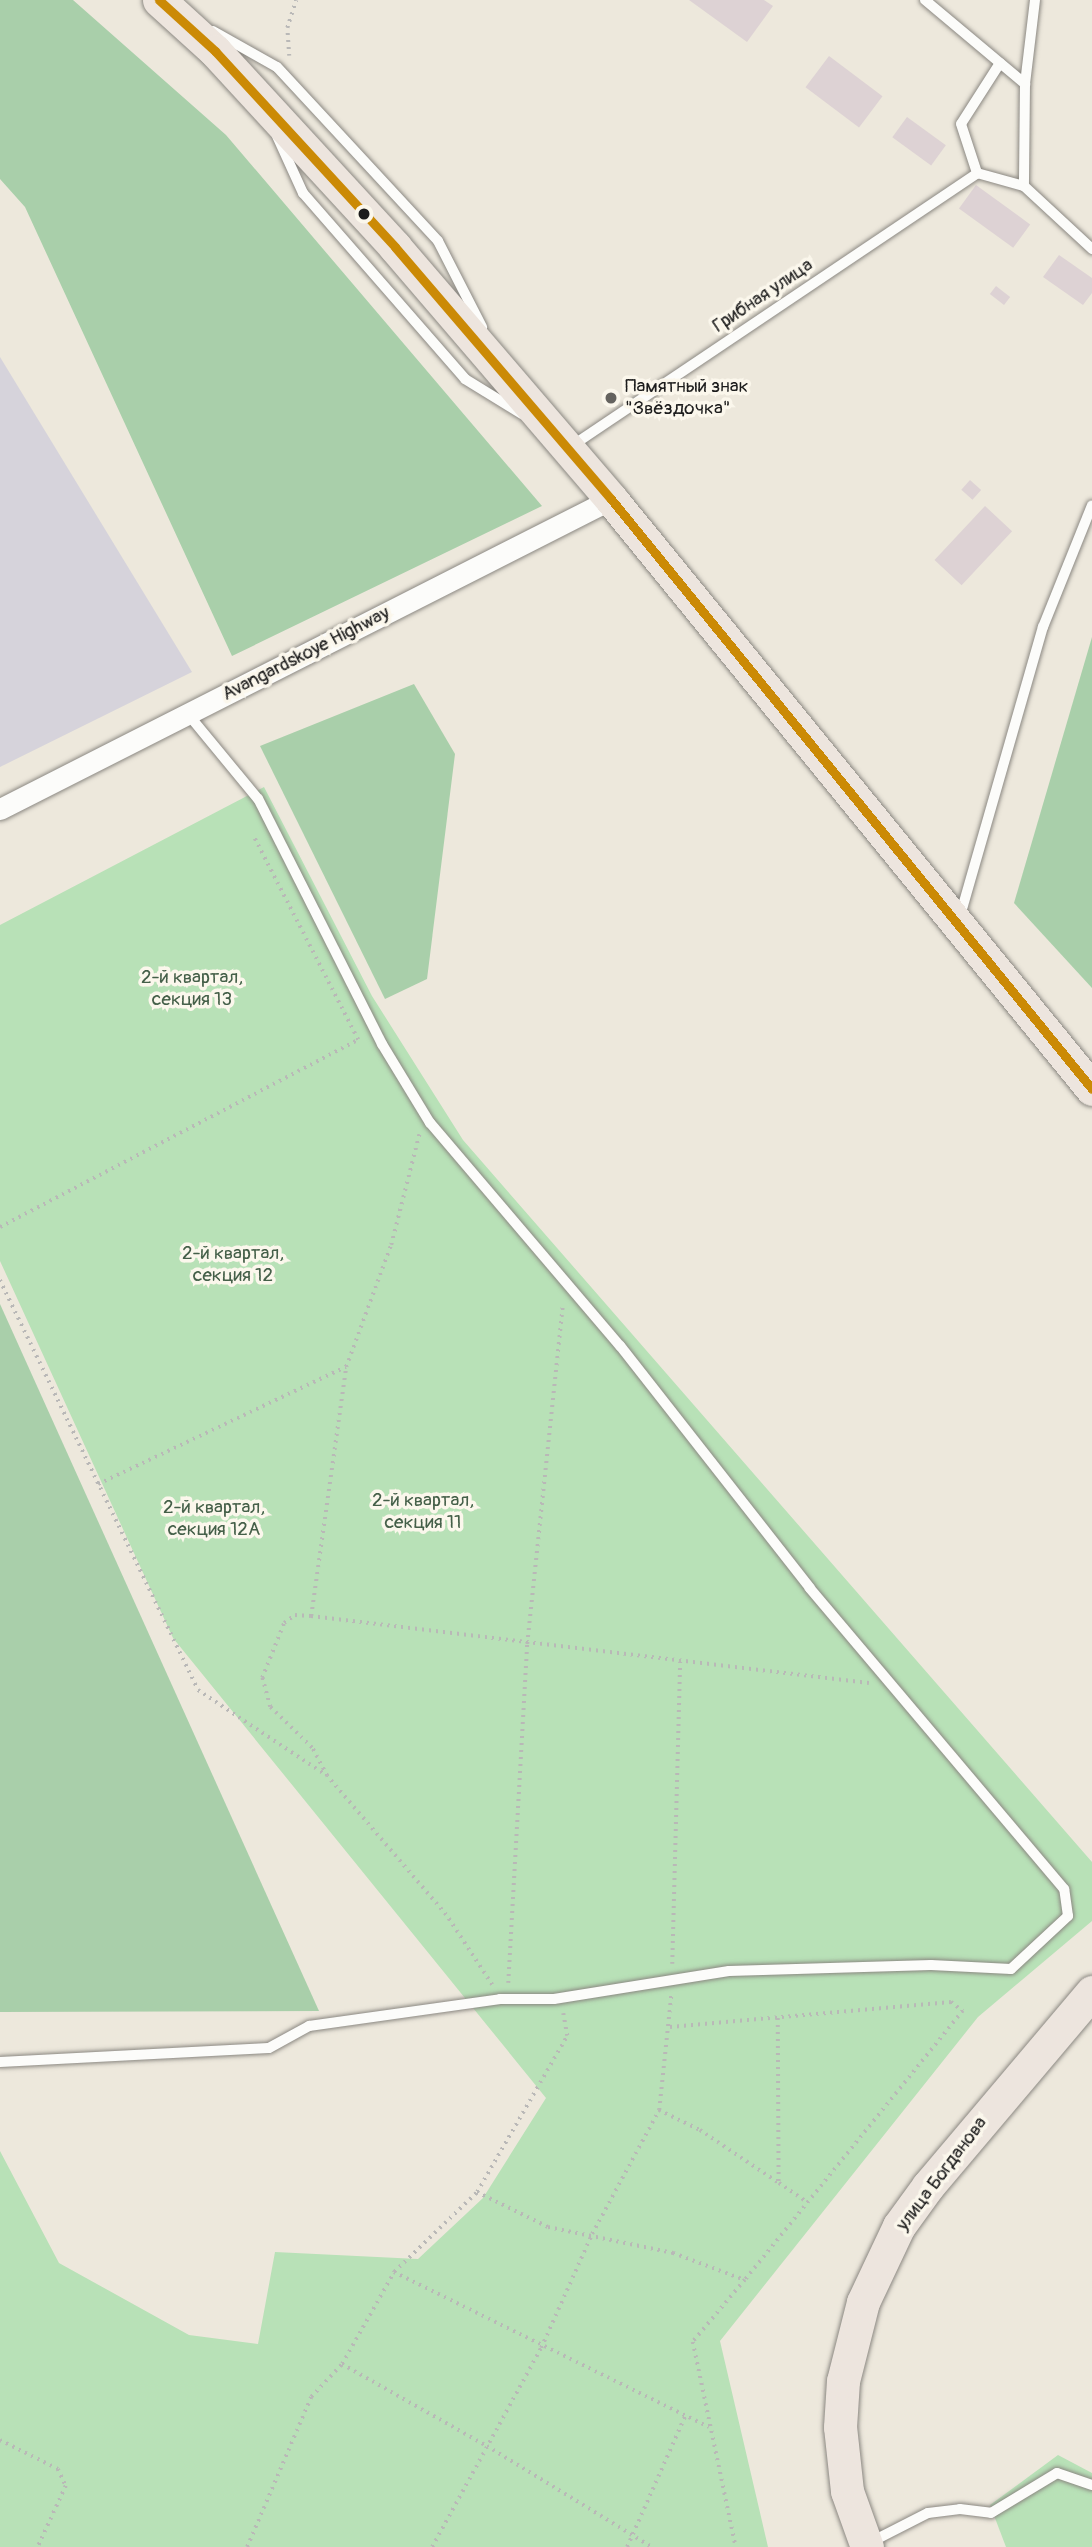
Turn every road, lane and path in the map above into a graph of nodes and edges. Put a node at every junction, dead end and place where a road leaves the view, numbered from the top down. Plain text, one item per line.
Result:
1 (296, 0) edge
2 (925, 0) edge
3 (1035, 0) edge
4 (161, 2) edge
5 (1000, 63) junction
6 (291, 82) junction
7 (1025, 84) junction
8 (260, 99) junction
9 (977, 173) junction
10 (1024, 186) junction
11 (1092, 249) edge
12 (508, 380) junction
13 (562, 441) junction
14 (611, 499) junction
15 (1092, 505) edge
16 (188, 714) junction
17 (0, 809) edge
18 (253, 836) dead end
19 (958, 922) junction
20 (1092, 1089) edge
21 (425, 1114) junction
22 (0, 1227) edge
23 (0, 1280) edge
24 (565, 1284) junction
25 (346, 1367) junction
26 (99, 1484) junction
27 (311, 1616) junction
28 (527, 1644) junction
29 (680, 1662) junction
30 (897, 1687) junction
31 (327, 1776) junction
32 (671, 1982) junction
33 (1092, 1992) edge
34 (503, 1999) junction
35 (554, 1999) junction
36 (778, 2017) junction
37 (670, 2027) junction
38 (0, 2062) edge
39 (659, 2110) junction
40 (779, 2183) junction
41 (477, 2192) junction
42 (806, 2201) junction
43 (592, 2234) junction
44 (394, 2272) junction
45 (745, 2280) junction
46 (541, 2348) junction
47 (342, 2364) junction
48 (685, 2416) junction
49 (709, 2427) junction
50 (0, 2440) edge
51 (487, 2445) junction
52 (1092, 2485) edge
53 (633, 2536) junction
54 (867, 2546) edge
55 (38, 2547) edge
56 (247, 2547) edge
57 (432, 2547) edge
58 (627, 2547) edge
59 (652, 2547) edge
60 (736, 2547) edge

1 - 6 path
2 - 5 lane
3 - 7 lane
4 - 6 lane
4 - 8 main road
5 - 7 lane
5 - 9 lane
6 - 12 lane
7 - 10 lane
8 - 12 main road
8 - 13 lane
9 - 10 lane
9 - 13 lane, Грибная улица
10 - 11 lane
12 - 13 main road
13 - 14 main road
14 - 16 street, Avangardskoye Highway
14 - 19 main road
15 - 19 lane
16 - 17 street, Avangardskoye Highway
16 - 21 lane
18 - 22 path
19 - 20 main road
21 - 24 lane
21 - 25 path
23 - 26 path
24 - 28 path
24 - 30 lane
25 - 26 path
25 - 27 path
26 - 31 path
27 - 28 path
27 - 31 path
28 - 29 path
28 - 34 path
29 - 30 path
29 - 32 path
30 - 32 lane
31 - 34 path
32 - 35 lane
32 - 37 path
33 - 54 main road, улица Богданова
34 - 35 lane
34 - 38 lane
35 - 41 path
36 - 37 path
36 - 40 path
36 - 42 path
37 - 39 path
39 - 40 path
39 - 43 path
40 - 42 path
41 - 43 path
41 - 44 path
42 - 45 path
43 - 45 path
43 - 46 path
44 - 46 path
44 - 47 path
45 - 49 path
46 - 48 path
46 - 51 path
47 - 51 path
47 - 56 path
48 - 49 path
48 - 53 path
49 - 60 path
50 - 55 path
51 - 53 path
51 - 57 path
52 - 54 lane
53 - 58 path
53 - 59 path

